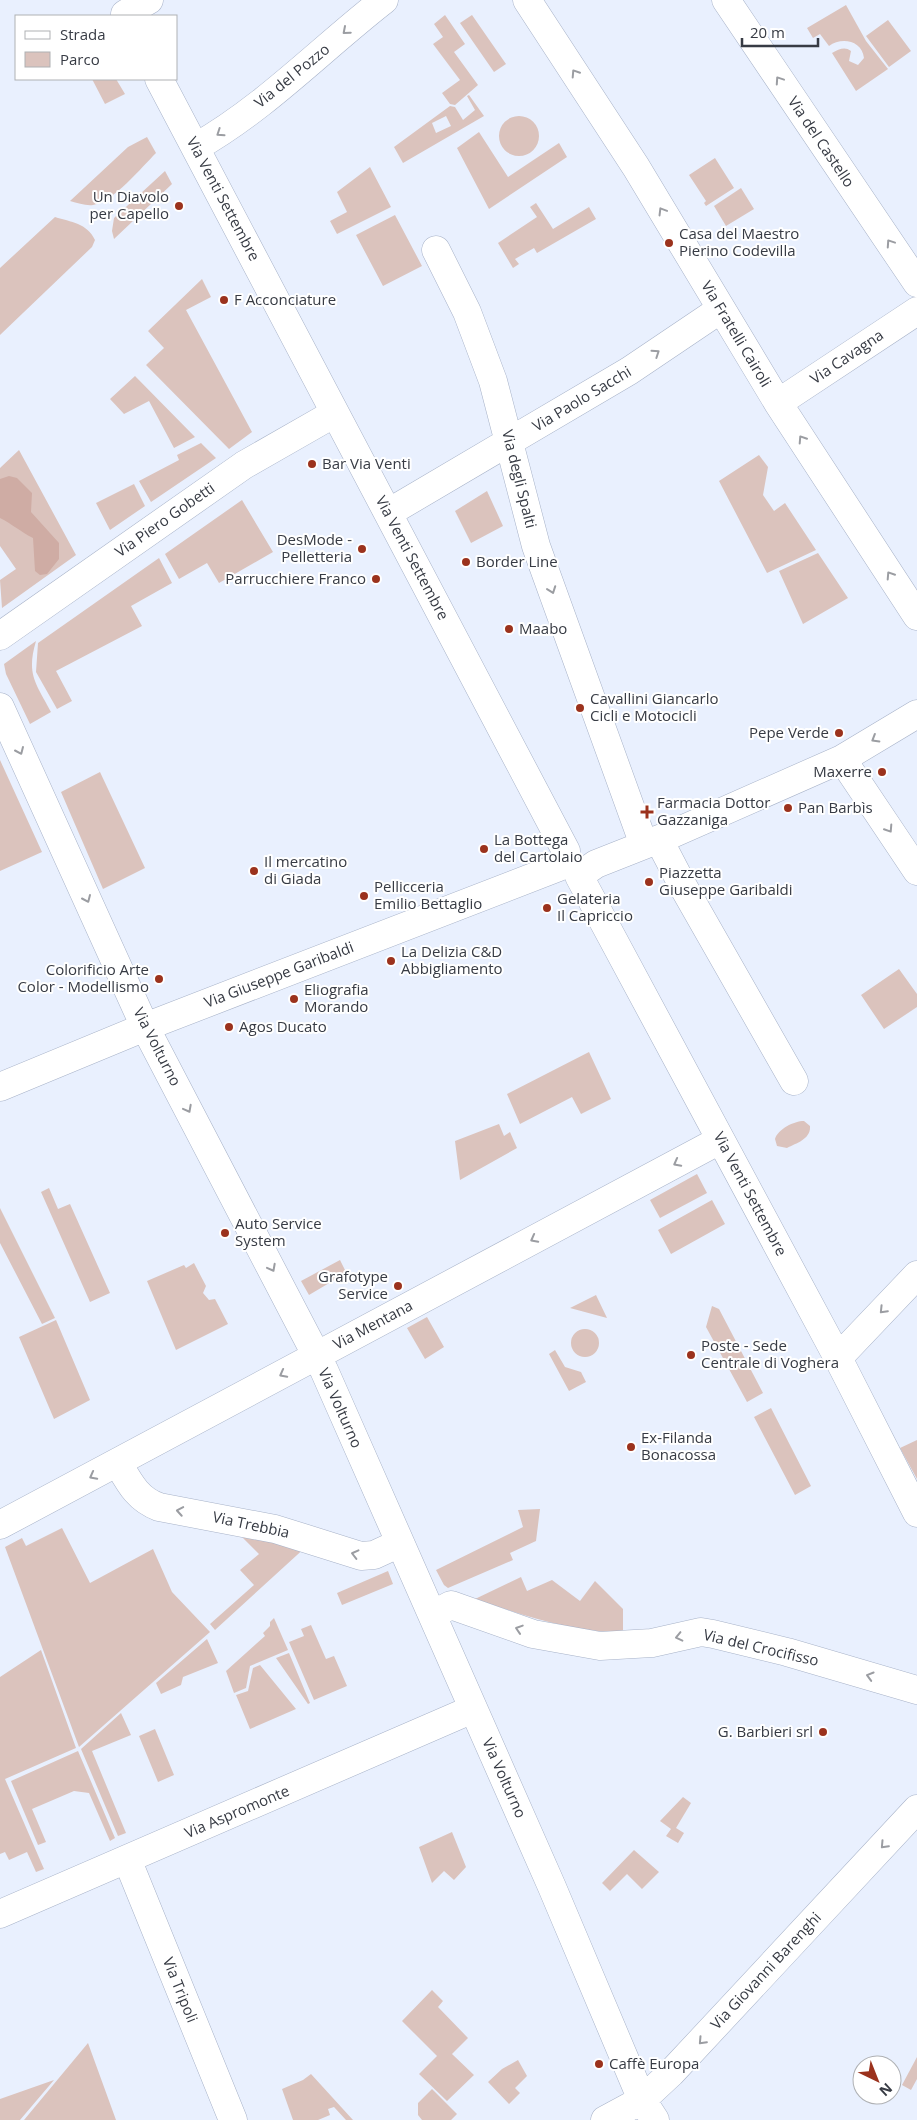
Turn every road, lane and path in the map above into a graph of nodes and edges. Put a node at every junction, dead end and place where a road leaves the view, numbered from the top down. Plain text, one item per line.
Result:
1 (149, 0) edge
2 (384, 0) edge
3 (527, 0) edge
4 (726, 0) edge
5 (123, 10) edge
6 (161, 80) edge
7 (196, 147) junction
8 (436, 250) dead end
9 (917, 283) edge
10 (721, 308) junction
11 (917, 311) edge
12 (778, 403) junction
13 (335, 413) junction
14 (510, 443) junction
15 (388, 513) junction
16 (917, 616) edge
17 (0, 636) edge
18 (0, 707) edge
19 (917, 714) edge
20 (842, 759) junction
21 (647, 844) junction
22 (574, 864) junction
23 (917, 871) edge
24 (145, 1027) junction
25 (794, 1081) dead end
26 (0, 1087) edge
27 (720, 1140) junction
28 (917, 1275) edge
29 (317, 1355) junction
30 (838, 1358) junction
31 (118, 1462) junction
32 (917, 1513) edge
33 (0, 1525) edge
34 (400, 1543) junction
35 (432, 1615) junction
36 (917, 1690) edge
37 (473, 1709) junction
38 (917, 1809) edge
39 (127, 1859) junction
40 (0, 1914) edge
41 (649, 2110) edge
42 (233, 2120) edge
43 (604, 2120) edge

1 - 5 street
2 -> 7 street, Via del Pozzo
10 -> 3 street, Via Fratelli Cairoli
9 -> 4 street, Via del Castello
6 - 7 street, Via Venti Settembre
7 - 13 street, Via Venti Settembre
8 - 14 street, Via degli Spalti
10 - 12 street, Via Fratelli Cairoli
14 -> 10 street, Via Paolo Sacchi
11 - 12 street, Via Cavagna
16 -> 12 street, Via Fratelli Cairoli
13 - 15 street, Via Venti Settembre
13 - 17 street, Via Piero Gobetti
14 - 15 street, Via Paolo Sacchi
14 -> 21 street, Via degli Spalti
15 - 22 street, Via Venti Settembre
18 -> 24 street, Via Volturno
19 -> 20 street, Via Giuseppe Garibaldi
20 - 21 street, Via Giuseppe Garibaldi
20 -> 23 street
21 - 22 street, Via Giuseppe Garibaldi
21 - 25 street
22 - 24 street, Via Giuseppe Garibaldi
22 - 27 street, Via Venti Settembre
24 - 26 street, Via Giuseppe Garibaldi
24 -> 29 street, Via Volturno
27 -> 29 street, Via Mentana
27 - 30 street, Via Venti Settembre
28 -> 30 street
29 -> 31 street, Via Mentana
29 - 34 street, Via Volturno
30 - 32 street, Via Venti Settembre
31 -> 33 street, Via Mentana
34 -> 31 street, Via Trebbia
34 - 35 street, Via Volturno
36 -> 35 street, Via del Crocifisso
35 - 37 street, Via Volturno
37 - 39 street, Via Aspromonte
37 - 41 street, Via Volturno
38 -> 41 street, Via Giovanni Barenghi
39 - 40 street, Via Aspromonte
39 - 42 street, Via Tripoli
41 - 43 street, Via Giovanni Barenghi

